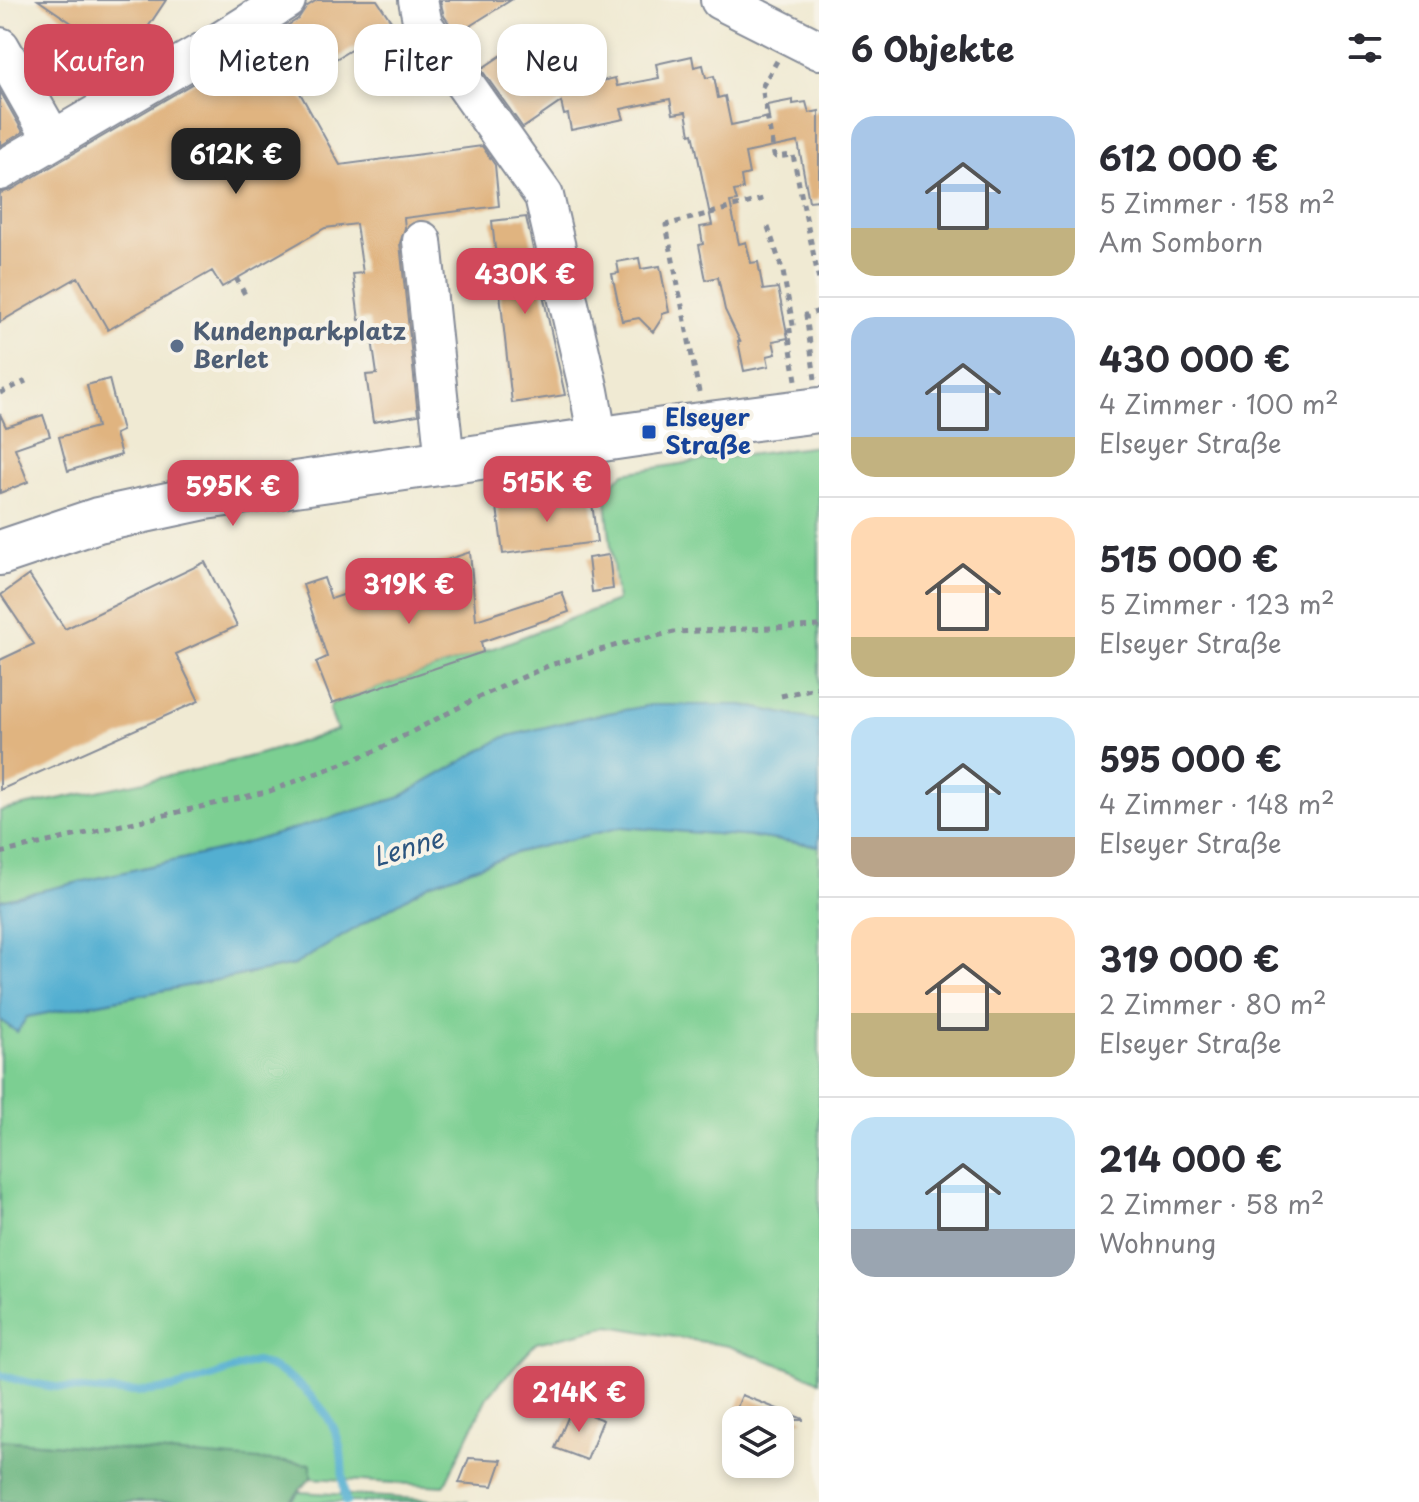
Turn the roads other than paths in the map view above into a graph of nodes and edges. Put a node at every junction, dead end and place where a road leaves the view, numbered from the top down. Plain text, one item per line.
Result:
1 (286, 0) edge
2 (418, 0) edge
3 (720, 0) edge
4 (810, 43) edge
5 (0, 47) edge
6 (53, 140) junction
7 (0, 171) edge
8 (422, 241) dead end
9 (812, 404) edge
10 (598, 440) junction
11 (445, 462) junction
12 (0, 553) edge

1 - 6 street
2 - 10 street
3 - 4 street
5 - 6 street
6 - 7 street
8 - 11 street
9 - 10 main road
10 - 11 main road
11 - 12 main road

